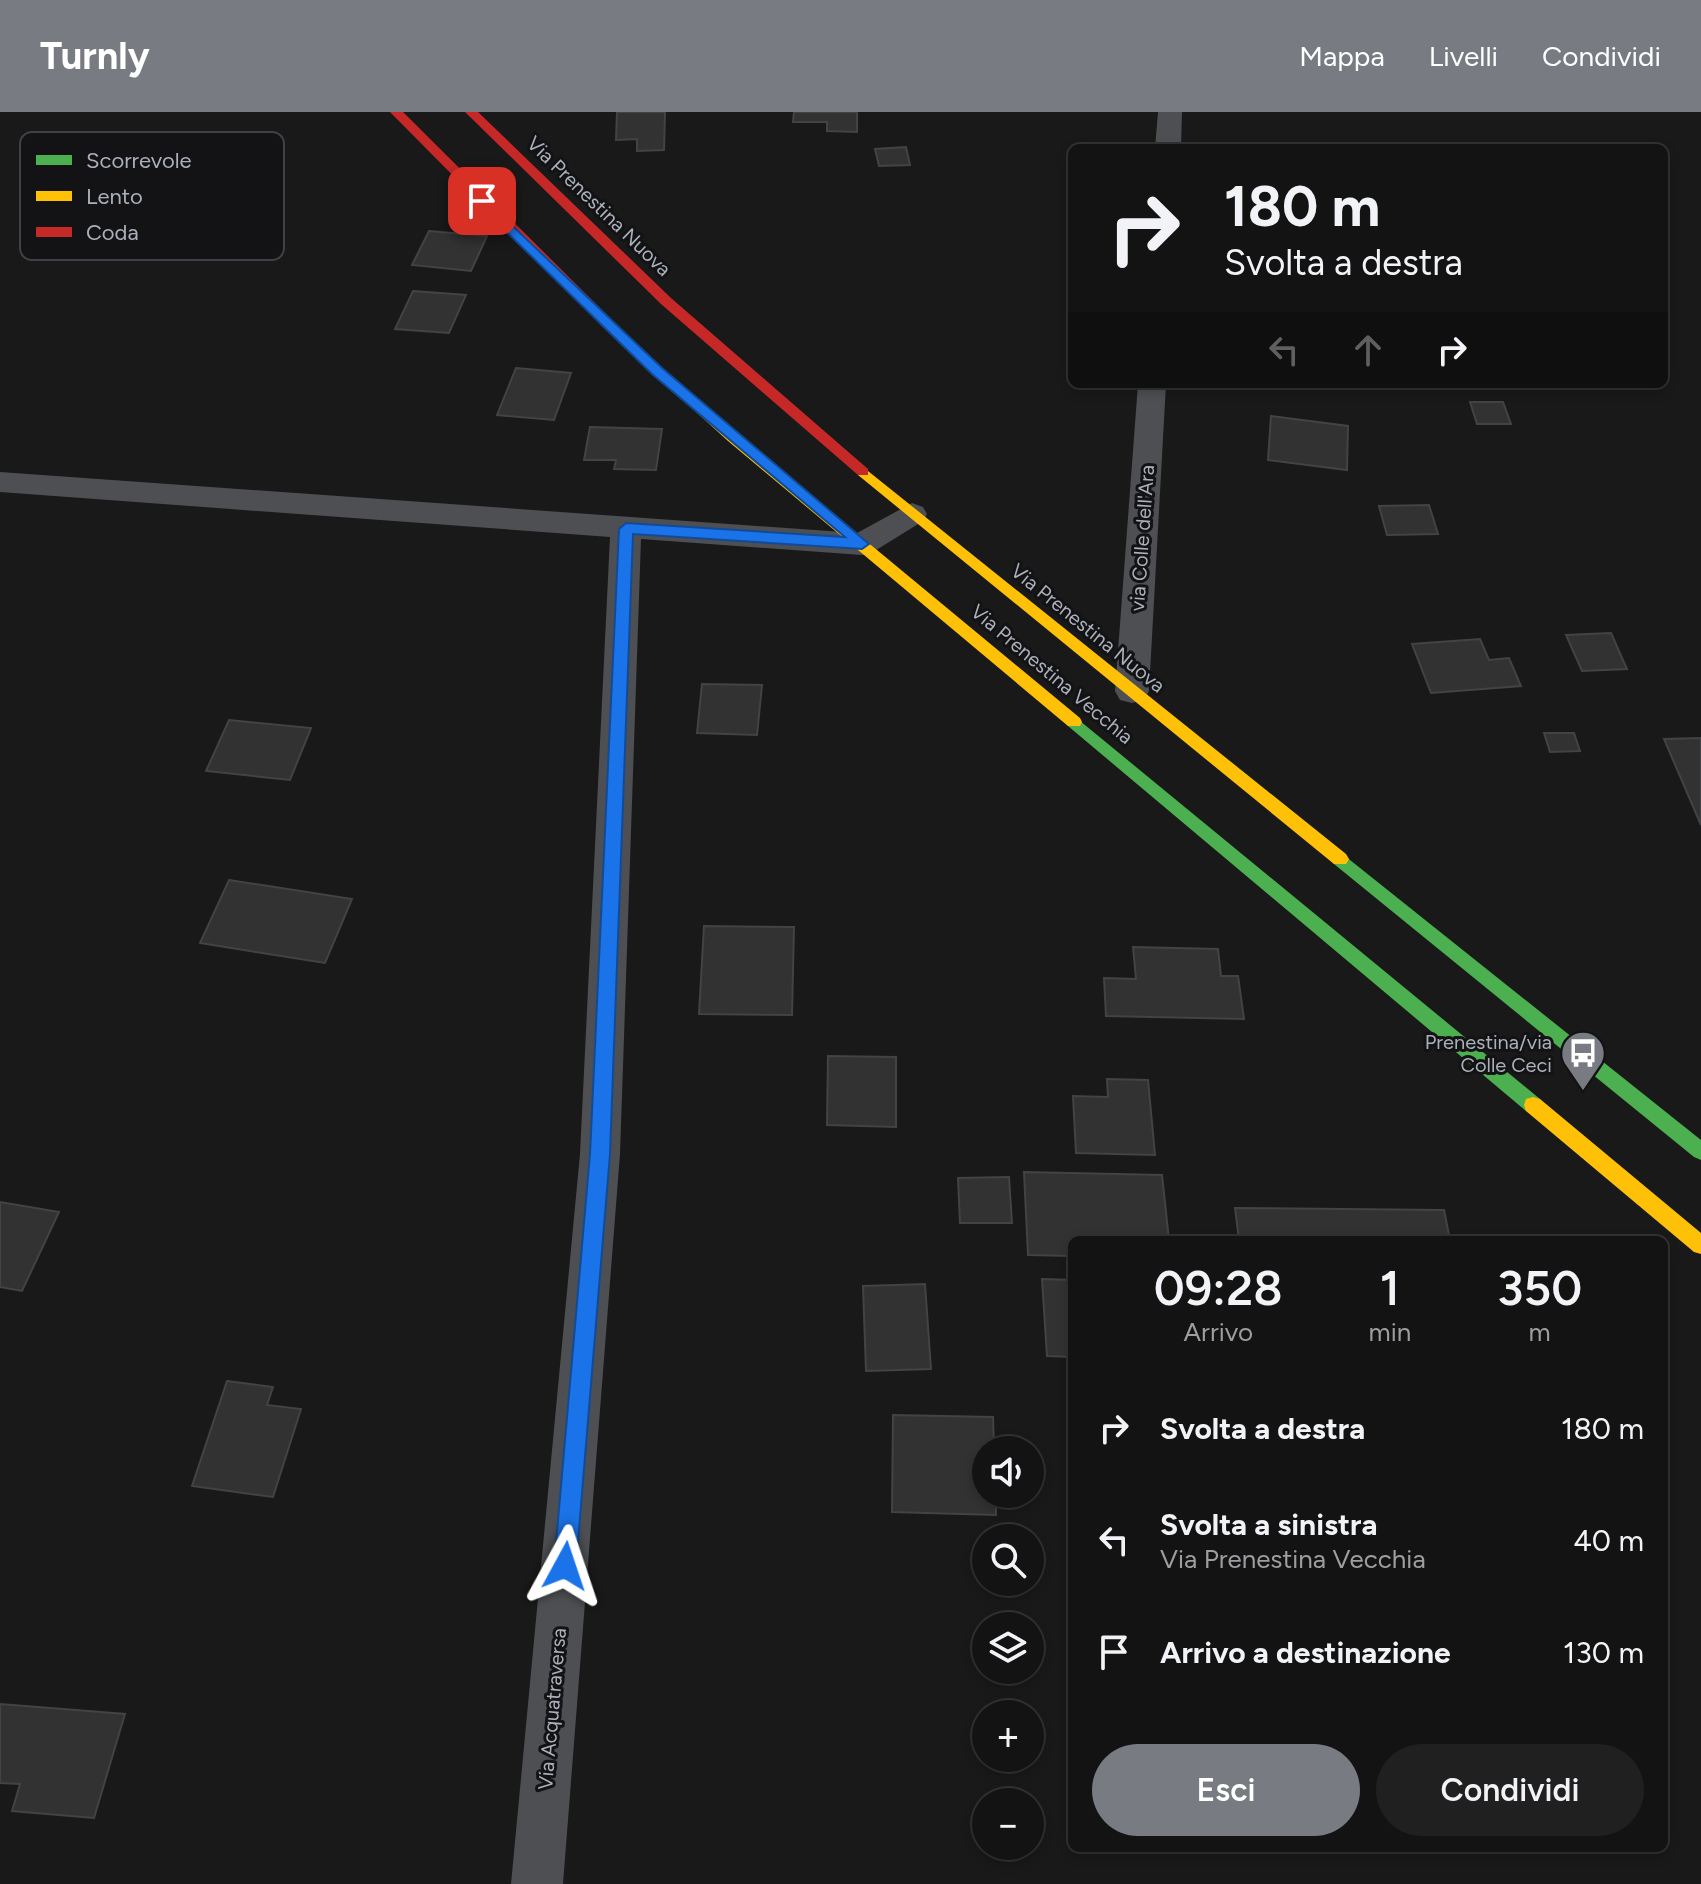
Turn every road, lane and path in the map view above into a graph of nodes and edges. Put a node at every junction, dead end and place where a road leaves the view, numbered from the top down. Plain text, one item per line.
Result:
1 (396, 112) edge
2 (471, 112) edge
3 (1170, 112) edge
4 (1168, 144) edge
5 (1152, 388) edge
6 (0, 482) edge
7 (912, 514) junction
8 (626, 529) junction
9 (862, 544) junction
10 (1132, 691) junction
11 (1701, 1151) edge
12 (1701, 1245) edge
13 (537, 1884) edge

1 - 9 street, Via Prenestina Vecchia
2 - 7 street, Via Prenestina Nuova
3 - 4 street
5 - 10 street, via Colle dell'Ara
6 - 8 street
7 - 9 street
7 - 10 street, Via Prenestina Nuova
8 - 9 street
8 - 13 street, Via Acquatraversa
9 - 12 street, Via Prenestina Vecchia
10 - 11 street, Via Prenestina Nuova

